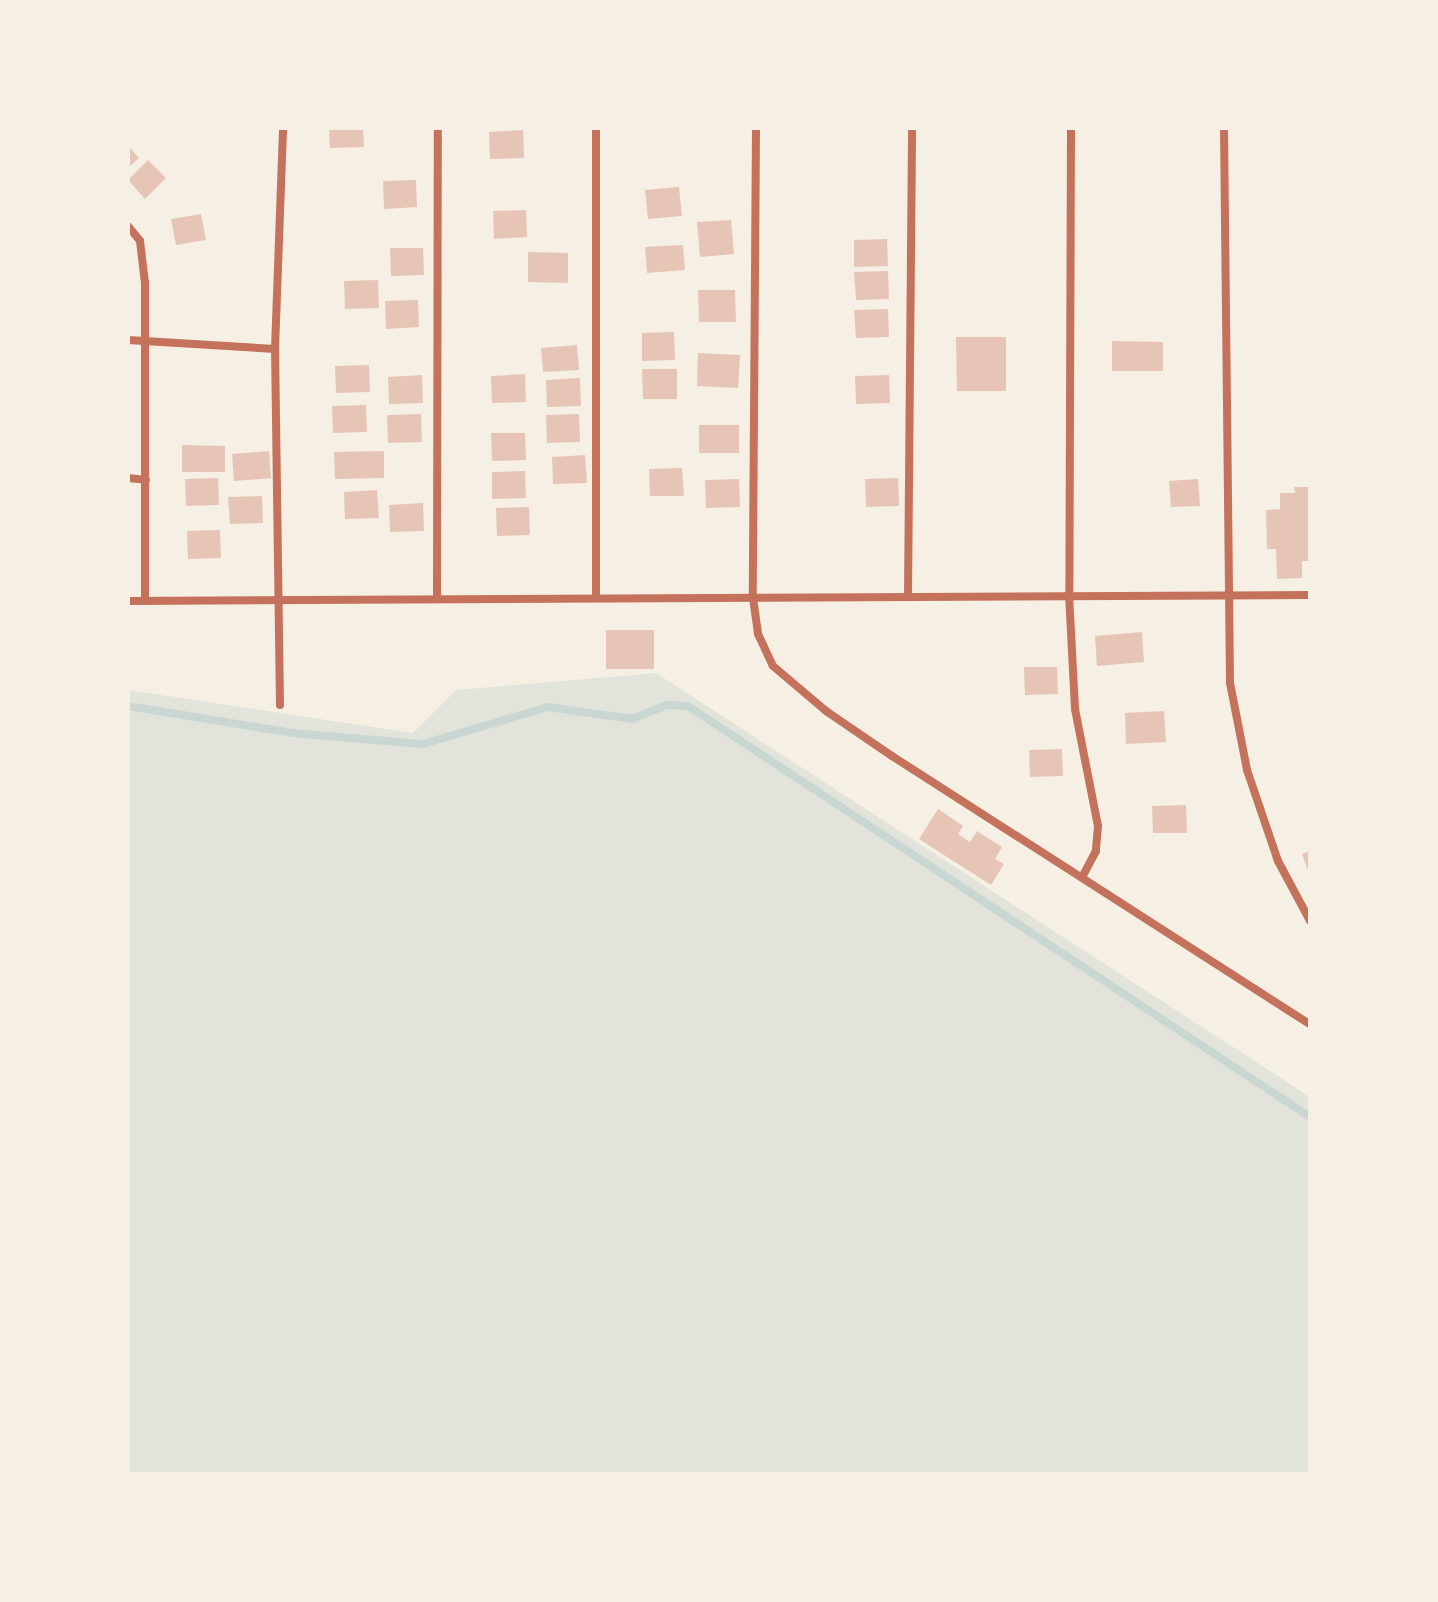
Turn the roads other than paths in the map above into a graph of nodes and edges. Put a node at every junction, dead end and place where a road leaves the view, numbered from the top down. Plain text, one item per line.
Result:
1 (283, 128) edge
2 (438, 128) edge
3 (596, 128) edge
4 (756, 128) edge
5 (912, 128) edge
6 (1071, 128) edge
7 (1224, 128) edge
8 (128, 226) edge
9 (128, 340) edge
10 (144, 343) junction
11 (275, 349) junction
12 (128, 478) edge
13 (146, 480) junction
14 (1069, 594) junction
15 (437, 595) junction
16 (1226, 595) junction
17 (1310, 595) edge
18 (908, 596) junction
19 (596, 597) junction
20 (753, 598) junction
21 (279, 600) junction
22 (128, 601) edge
23 (145, 601) junction
24 (280, 705) dead end
25 (1083, 875) junction
26 (1310, 921) edge
27 (1310, 1024) edge

1 - 11 street
2 - 15 street
3 - 19 street
4 - 20 street
5 - 18 street
6 - 14 street
7 - 16 street
8 - 10 street
9 - 10 street
10 - 11 street
10 - 13 street
11 - 21 street
12 - 13 street
13 - 23 street
14 - 16 street
14 - 18 street
14 - 25 street
15 - 19 street
15 - 21 street
16 - 17 street
16 - 26 street
18 - 20 street
19 - 20 street
20 - 25 street
21 - 23 street
21 - 24 street
22 - 23 street
25 - 27 street

